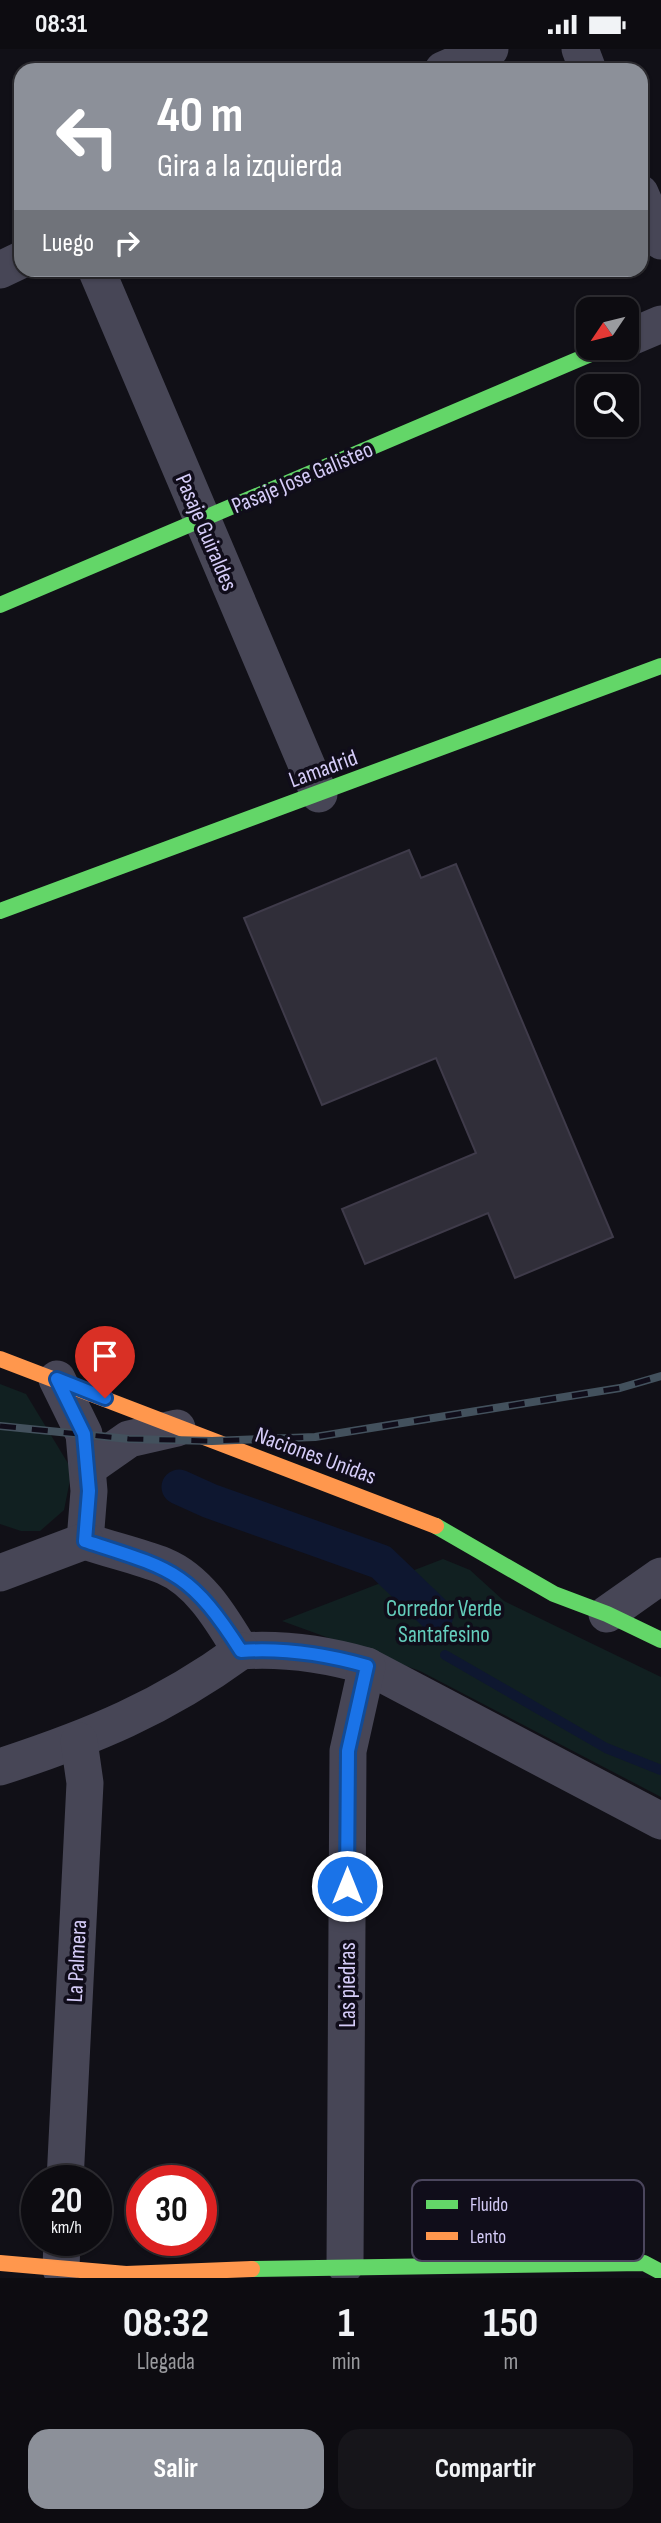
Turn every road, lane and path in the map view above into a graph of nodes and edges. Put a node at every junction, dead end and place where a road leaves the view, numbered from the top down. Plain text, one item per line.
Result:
1 (490, 49) edge
2 (459, 63) edge
3 (648, 211) edge
4 (661, 241) edge
5 (99, 277) edge
6 (661, 324) edge
7 (639, 333) edge
8 (576, 360) edge
9 (202, 520) junction
10 (0, 605) edge
11 (661, 666) edge
12 (319, 794) junction
13 (0, 911) edge
14 (0, 1359) edge
15 (57, 1379) junction
16 (177, 1428) junction
17 (89, 1467) junction
18 (85, 1541) junction
19 (0, 1573) edge
20 (661, 1576) edge
21 (607, 1614) junction
22 (661, 1640) edge
23 (241, 1651) junction
24 (367, 1666) junction
25 (79, 1741) junction
26 (0, 1767) edge
27 (661, 1821) edge
28 (66, 2165) edge
29 (47, 2256) edge
30 (68, 2256) edge
31 (0, 2263) edge
32 (345, 2265) junction
33 (661, 2272) edge

1 - 2 street
3 - 4 street
5 - 9 street, Pasaje Guiraldes
6 - 7 street
8 - 9 street, Pasaje Jose Galisteo
9 - 10 street, Pasaje Jose Galisteo
9 - 12 street, Pasaje Guiraldes
11 - 12 street, Lamadrid
12 - 13 street, Lamadrid
14 - 15 street, Naciones Unidas
15 - 16 street, Naciones Unidas
15 - 17 street
16 - 17 street
16 - 21 street, Naciones Unidas
17 - 18 street
18 - 19 street
18 - 23 street
20 - 21 street
21 - 22 street, Naciones Unidas
23 - 24 street
23 - 25 street
24 - 27 street
24 - 32 street, Las piedras
25 - 26 street
25 - 28 street, La Palmera
29 - 31 street
30 - 32 street
32 - 33 street

